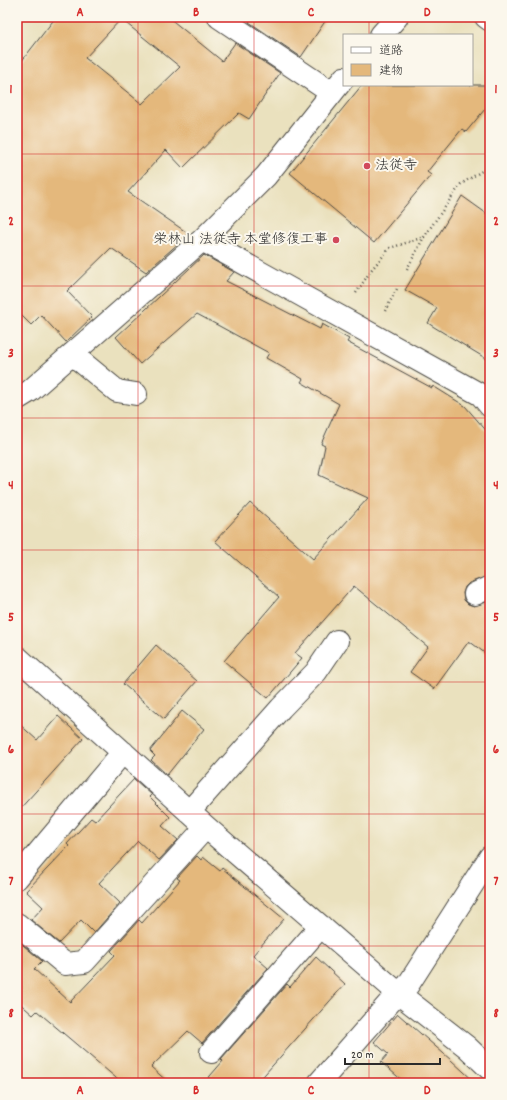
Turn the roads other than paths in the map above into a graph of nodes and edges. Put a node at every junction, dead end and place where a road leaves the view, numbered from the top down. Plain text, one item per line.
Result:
1 (219, 17) edge
2 (397, 17) edge
3 (486, 17) edge
4 (490, 20) edge
5 (382, 34) edge
6 (338, 86) edge
7 (202, 240) junction
8 (72, 354) junction
9 (136, 394) dead end
10 (17, 399) edge
11 (490, 406) edge
12 (337, 642) dead end
13 (17, 657) edge
14 (123, 752) junction
15 (189, 812) junction
16 (206, 827) junction
17 (490, 857) edge
18 (17, 878) edge
19 (17, 924) edge
20 (321, 926) junction
21 (398, 993) junction
22 (211, 1052) dead end
23 (490, 1068) edge
24 (319, 1083) edge

1 - 6 street
2 - 5 street
3 - 4 street
6 - 7 street
7 - 8 street
7 - 11 street
8 - 9 street
8 - 10 street
12 - 15 street
13 - 14 street
14 - 15 street
14 - 18 street
15 - 16 street
16 - 19 street
16 - 20 street
17 - 21 street
20 - 21 street
20 - 22 street
21 - 23 street
21 - 24 street

